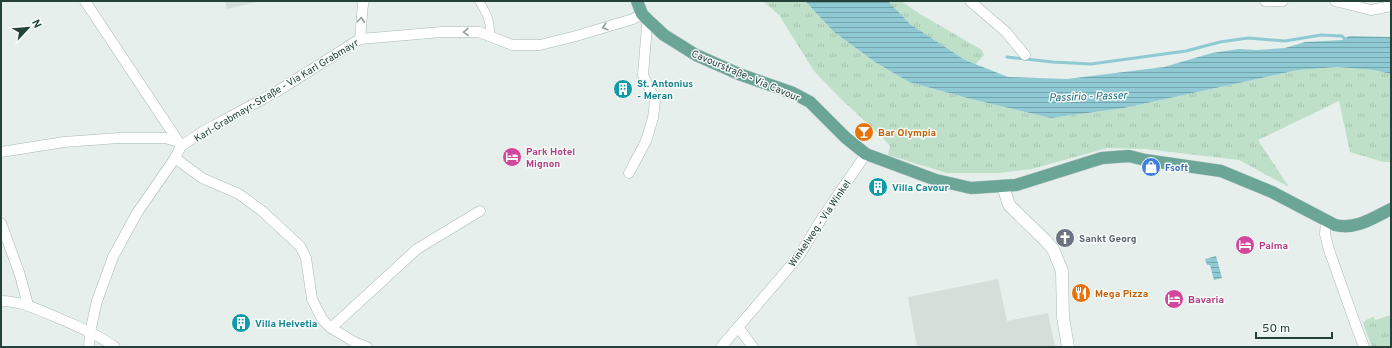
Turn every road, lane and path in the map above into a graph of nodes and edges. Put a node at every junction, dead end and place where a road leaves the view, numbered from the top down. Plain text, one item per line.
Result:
1 (85, 1) edge
2 (364, 1) edge
3 (479, 1) edge
4 (638, 1) edge
5 (970, 1) edge
6 (1265, 1) edge
7 (1283, 1) edge
8 (1335, 1) edge
9 (1391, 6) edge
10 (646, 18) junction
11 (490, 37) junction
12 (360, 39) junction
13 (1025, 55) dead end
14 (181, 146) junction
15 (1, 152) edge
16 (866, 154) junction
17 (175, 158) junction
18 (629, 172) dead end
19 (1003, 186) junction
20 (1391, 209) edge
21 (480, 211) dead end
22 (1326, 220) junction
23 (1, 223) edge
24 (1, 301) edge
25 (28, 305) junction
26 (738, 327) junction
27 (331, 328) junction
28 (90, 332) junction
29 (89, 347) edge
30 (115, 347) edge
31 (367, 347) edge
32 (721, 347) edge
33 (753, 347) edge
34 (1068, 347) edge
35 (1364, 347) edge

1 - 14 street
12 -> 2 street
3 - 11 street
4 - 10 main road, Cavourstraße - Via Cavour
5 - 13 street
6 - 7 street
8 - 9 street
10 -> 11 street, Karl-Grabmayr-Straße - Via Karl Grabmayr
10 - 16 main road, Cavourstraße - Via Cavour
10 - 18 street
11 -> 12 street, Karl-Grabmayr-Straße - Via Karl Grabmayr
12 - 14 street, Karl-Grabmayr-Straße - Via Karl Grabmayr
14 - 15 street
14 - 17 street
16 - 19 main road, Cavourstraße - Via Cavour
16 - 26 street, Winkelweg - Via Winkel
17 - 27 street
17 - 28 street
19 - 22 main road, Cavourstraße - Via Cavour
19 - 34 street
20 - 22 main road, Cavourstraße - Via Cavour
21 - 27 street
22 - 35 street
23 - 25 street
24 - 25 street
25 - 28 street
26 - 32 street, Winkelweg - Via Winkel
26 - 33 street
27 - 31 street
28 - 29 street
28 - 30 street

